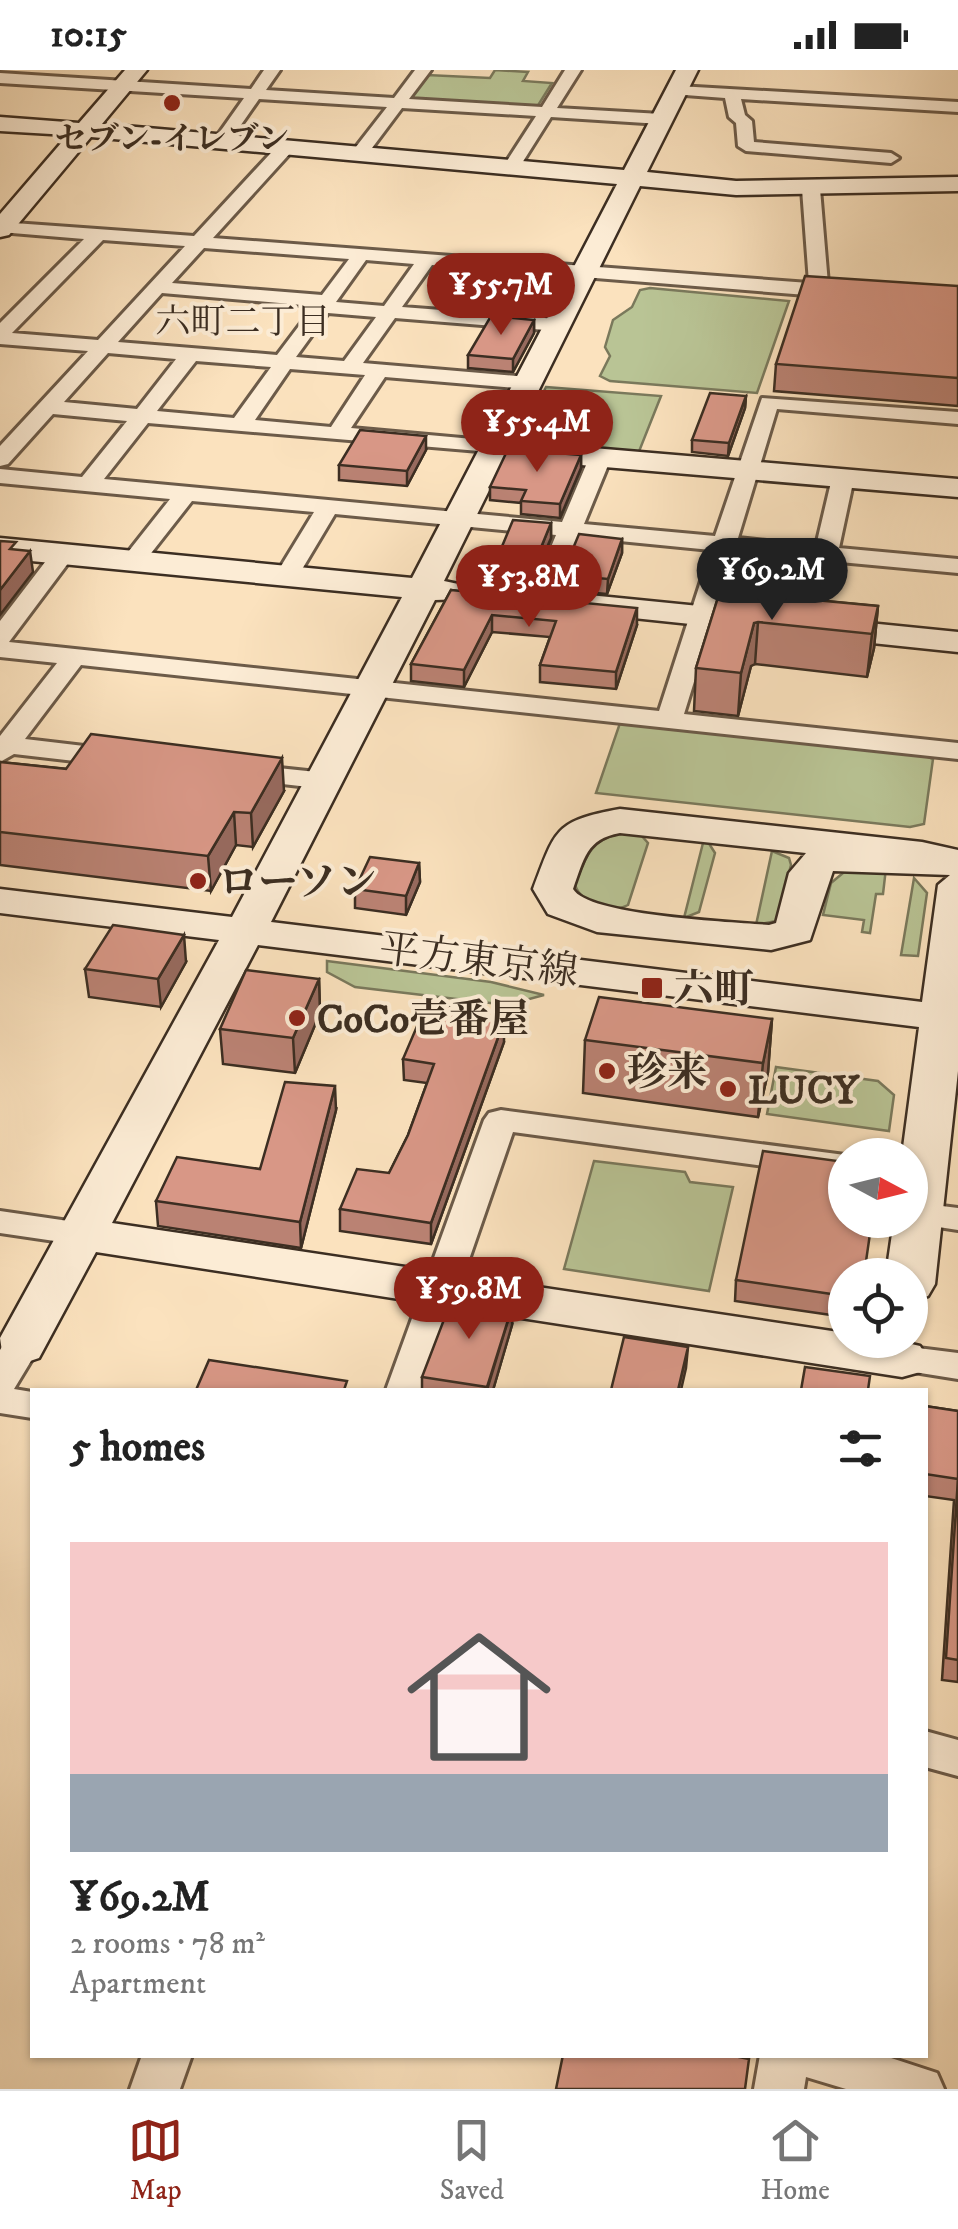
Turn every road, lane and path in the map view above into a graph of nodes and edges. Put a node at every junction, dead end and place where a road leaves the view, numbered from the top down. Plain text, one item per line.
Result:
1 (272, 70) edge
2 (423, 70) edge
3 (573, 70) edge
4 (2, 75) edge
5 (130, 78) edge
6 (682, 80) edge
7 (732, 92) junction
8 (253, 94) junction
9 (400, 103) junction
10 (958, 108) edge
11 (546, 112) junction
12 (661, 118) junction
13 (901, 122) junction
14 (0, 124) edge
15 (89, 129) junction
16 (222, 139) junction
17 (287, 146) junction
18 (360, 152) junction
19 (890, 158) junction
20 (511, 167) junction
21 (630, 179) junction
22 (958, 184) edge
23 (880, 188) junction
24 (812, 189) junction
25 (1, 228) edge
26 (98, 235) junction
27 (197, 242) junction
28 (362, 254) junction
29 (427, 260) junction
30 (258, 271) junction
31 (585, 271) junction
32 (156, 286) junction
33 (819, 290) junction
34 (859, 292) edge
35 (325, 304) junction
36 (389, 312) junction
37 (558, 325) junction
38 (0, 336) edge
39 (100, 346) junction
40 (191, 354) junction
41 (284, 362) junction
42 (350, 368) junction
43 (379, 370) junction
44 (529, 383) junction
45 (48, 407) junction
46 (140, 416) junction
47 (958, 418) edge
48 (240, 425) junction
49 (337, 434) junction
50 (495, 448) junction
51 (600, 458) junction
52 (0, 459) edge
53 (747, 470) junction
54 (0, 476) edge
55 (843, 478) junction
56 (88, 484) junction
57 (958, 488) edge
58 (186, 493) junction
59 (329, 506) junction
60 (459, 519) junction
61 (570, 529) junction
62 (726, 544) junction
63 (0, 548) edge
64 (826, 553) junction
65 (63, 554) junction
66 (133, 561) junction
67 (958, 566) edge
68 (287, 576) junction
69 (424, 589) junction
70 (541, 600) junction
71 (702, 615) junction
72 (0, 638) edge
73 (958, 642) edge
74 (0, 649) edge
75 (74, 657) junction
76 (372, 688) junction
77 (669, 720) junction
78 (2, 748) edge
79 (958, 751) edge
80 (138, 760) edge
81 (213, 768) edge
82 (326, 781) junction
83 (958, 862) edge
84 (958, 885) edge
85 (0, 901) edge
86 (246, 931) junction
87 (951, 1018) edge
88 (828, 1164) edge
89 (928, 1189) edge
90 (0, 1222) edge
91 (82, 1234) junction
92 (442, 1288) junction
93 (10, 1363) edge
94 (900, 1363) edge
95 (958, 1366) edge
96 (406, 1388) edge
97 (0, 1400) edge
98 (30, 1405) edge
99 (928, 1750) edge
100 (958, 1758) edge
101 (166, 2058) edge
102 (784, 2058) edge
103 (818, 2058) edge
104 (155, 2089) edge
105 (779, 2089) edge
106 (919, 2089) edge

1 - 8 street
2 - 9 street
3 - 11 street
4 - 5 street
5 - 8 street
5 - 15 street
6 - 7 street
6 - 12 street
7 - 13 street
7 - 19 street
8 - 9 street
8 - 16 street
9 - 11 street
9 - 18 street
10 - 13 street
11 - 12 street
11 - 20 street
12 - 21 street
13 - 19 street
14 - 15 street
15 - 16 street
15 - 25 street
16 - 17 street
17 - 18 street
17 - 27 street
18 - 20 street
19 - 23 street
20 - 21 street
21 - 24 street
21 - 31 street
22 - 23 street
23 - 24 street
24 - 33 street
25 - 26 street
26 - 27 street
26 - 38 street
27 - 30 street
27 - 32 street
28 - 29 street
28 - 30 street
28 - 35 street
29 - 31 street
29 - 36 street
30 - 32 street
30 - 35 street
31 - 33 street
31 - 37 street
32 - 39 street
33 - 34 street
35 - 36 street
35 - 41 street
36 - 37 street
36 - 42 street
37 - 44 street
38 - 39 street
39 - 40 street
39 - 45 street
40 - 41 street
40 - 46 street
41 - 42 street
41 - 48 street
42 - 43 street
43 - 44 street
43 - 49 street
44 - 50 street
45 - 46 street
45 - 52 street
46 - 48 street
46 - 56 street
47 - 53 street
48 - 49 street
49 - 50 street
50 - 51 street
50 - 60 street
51 - 53 street
51 - 61 street
53 - 55 street
53 - 62 street
54 - 56 street
55 - 57 street
55 - 64 street
56 - 58 street
58 - 59 street
58 - 66 street
59 - 60 street
59 - 68 street
60 - 61 street
60 - 69 street
61 - 62 street
61 - 70 street
62 - 64 street
62 - 71 street
63 - 65 street
64 - 67 street
65 - 66 street
65 - 72 street
66 - 68 street
68 - 69 street
69 - 70 street
69 - 76 street
70 - 71 street
71 - 73 street
71 - 77 street
74 - 75 street
75 - 76 street
75 - 78 street
76 - 77 street
76 - 82 street
77 - 79 street
78 - 80 street
81 - 82 street
82 - 86 street
83 - 83 street
84 - 87 street
85 - 86 street, 平方東京線
86 - 87 street, 平方東京線
86 - 91 street
87 - 89 street
88 - 92 street
90 - 91 street
91 - 92 street
91 - 93 street
92 - 94 street
92 - 96 street
94 - 95 street
97 - 98 street
99 - 100 street
101 - 104 street
102 - 105 street
103 - 106 street

